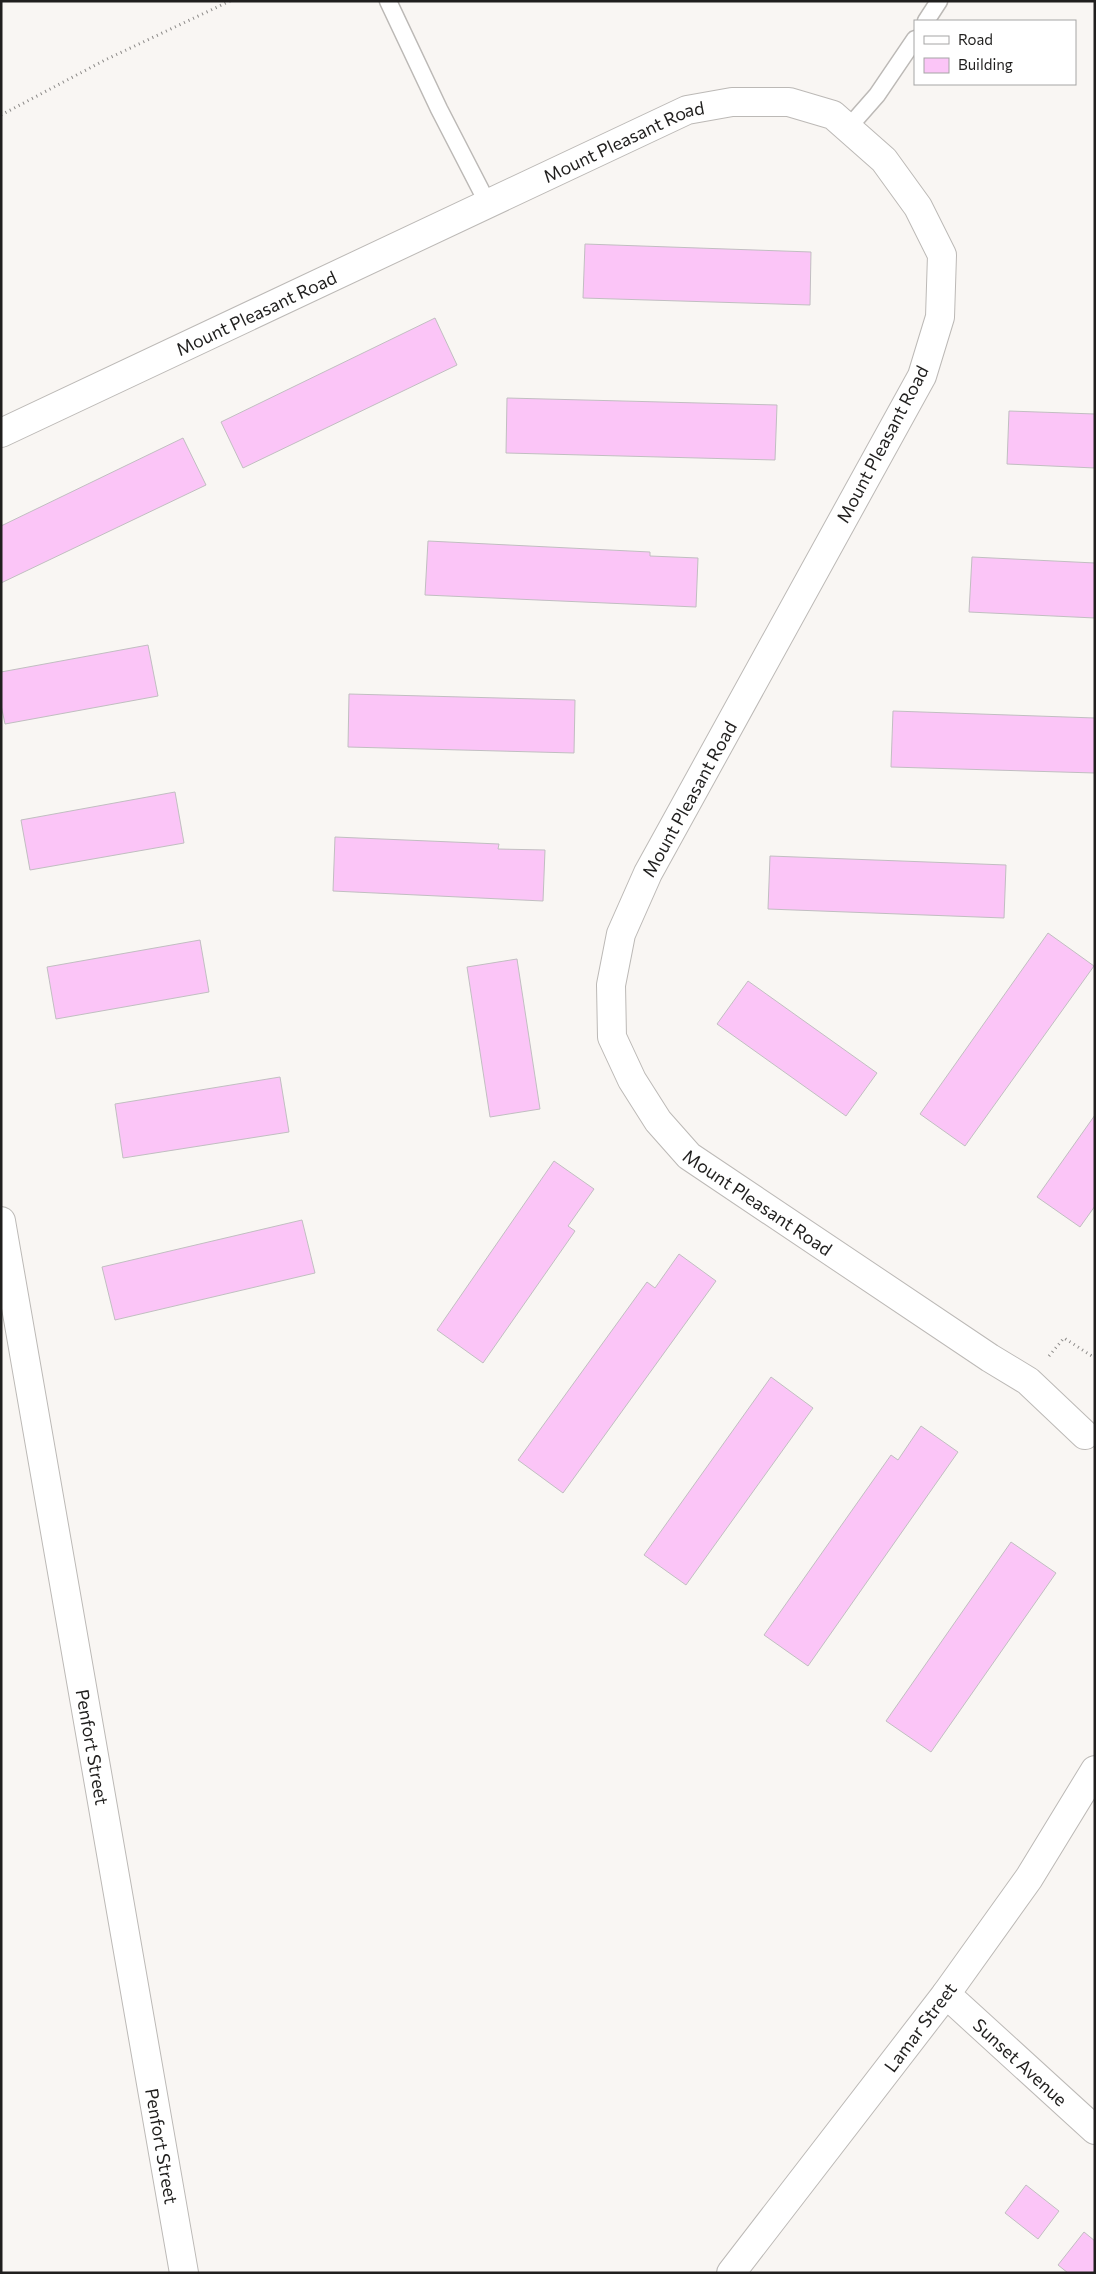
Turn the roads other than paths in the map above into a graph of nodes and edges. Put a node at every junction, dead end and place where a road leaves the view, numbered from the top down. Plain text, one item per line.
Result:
1 (388, 1) edge
2 (939, 1) edge
3 (927, 20) edge
4 (914, 40) edge
5 (848, 128) junction
6 (488, 204) junction
7 (1, 433) edge
8 (1, 1221) edge
9 (1085, 1435) dead end
10 (1095, 1770) edge
11 (946, 1994) junction
12 (1095, 2130) edge
13 (184, 2273) edge
14 (731, 2273) edge

1 - 6 lane
2 - 3 lane
4 - 5 lane
5 - 6 street, Mount Pleasant Road
5 - 9 street, Mount Pleasant Road
6 - 7 street, Mount Pleasant Road
8 - 13 street, Penfort Street
10 - 11 street, Lamar Street
11 - 12 street, Sunset Avenue
11 - 14 street, Lamar Street

